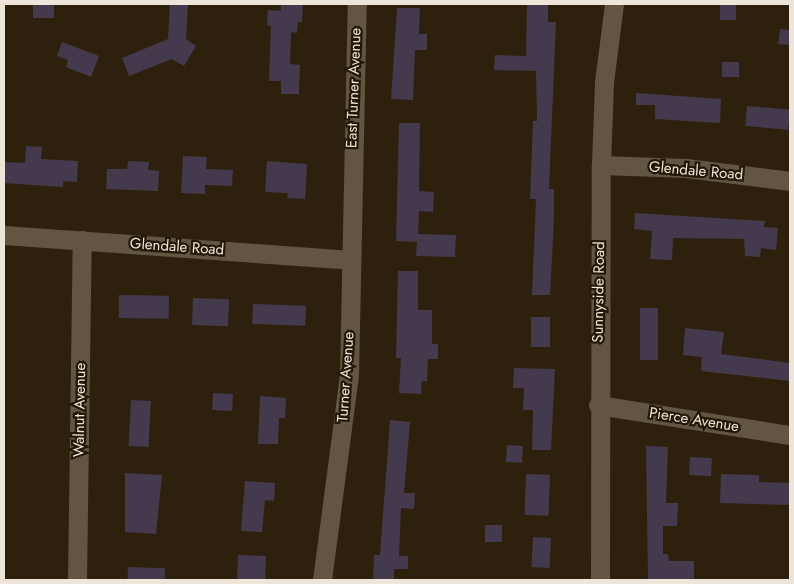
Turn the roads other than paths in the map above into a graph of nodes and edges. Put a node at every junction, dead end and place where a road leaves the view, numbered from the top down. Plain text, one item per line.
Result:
1 (357, 4) edge
2 (614, 4) edge
3 (601, 165) junction
4 (352, 172) joint
5 (790, 181) edge
6 (4, 235) edge
7 (82, 240) junction
8 (351, 260) junction
9 (598, 405) junction
10 (790, 435) edge
11 (77, 580) edge
12 (322, 580) edge
13 (600, 580) edge

1 - 4 street, East Turner Avenue
2 - 3 street, Sunnyside Road
3 - 5 street, Glendale Road
3 - 9 street, Sunnyside Road
4 - 8 street, Turner Avenue
6 - 7 street, Glendale Road
7 - 8 street, Glendale Road
7 - 11 street, Walnut Avenue
8 - 12 street, Turner Avenue
9 - 10 street, Pierce Avenue
9 - 13 street, Sunnyside Road

